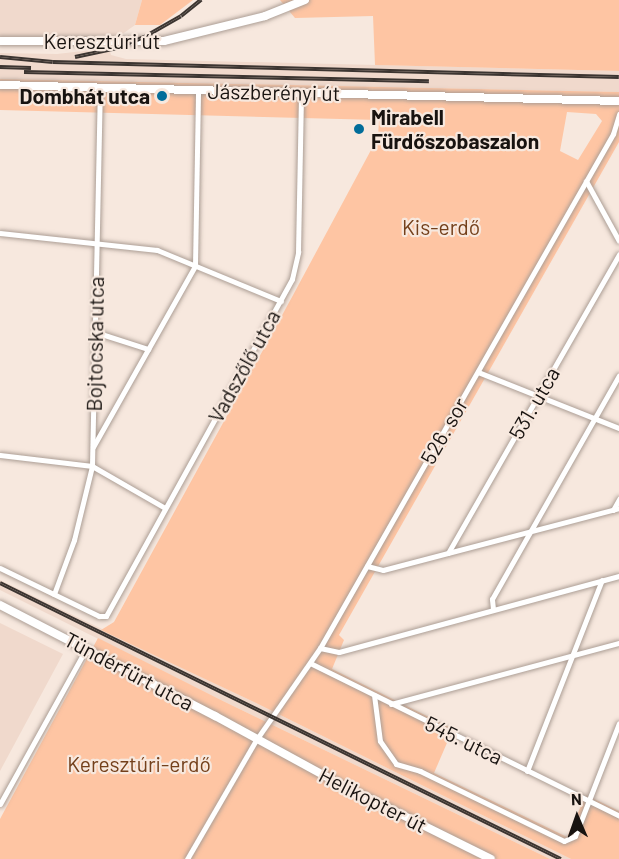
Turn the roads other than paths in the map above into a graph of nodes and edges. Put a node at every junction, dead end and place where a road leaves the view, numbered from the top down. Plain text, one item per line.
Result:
1 (305, 0) edge
2 (0, 40) edge
3 (0, 85) edge
4 (100, 88) junction
5 (198, 91) junction
6 (301, 93) junction
7 (619, 101) edge
8 (619, 114) edge
9 (616, 133) edge
10 (586, 181) junction
11 (0, 233) edge
12 (619, 241) edge
13 (98, 244) junction
14 (619, 254) edge
15 (195, 266) junction
16 (281, 301) junction
17 (95, 332) junction
18 (148, 349) junction
19 (478, 372) junction
20 (619, 375) edge
21 (538, 396) junction
22 (594, 418) junction
23 (619, 428) edge
24 (92, 449) junction
25 (0, 455) edge
26 (92, 466) junction
27 (619, 499) edge
28 (165, 508) junction
29 (616, 509) edge
30 (530, 532) junction
31 (448, 553) junction
32 (367, 566) junction
33 (0, 568) edge
34 (619, 576) edge
35 (602, 580) junction
36 (54, 594) junction
37 (0, 605) edge
38 (493, 609) junction
39 (619, 644) edge
40 (320, 648) junction
41 (86, 649) junction
42 (572, 656) junction
43 (310, 663) junction
44 (374, 695) junction
45 (391, 704) junction
46 (619, 723) edge
47 (256, 740) junction
48 (527, 771) junction
49 (588, 801) junction
50 (0, 804) edge
51 (619, 816) edge
52 (186, 859) edge
53 (491, 859) edge

1 - 2 street, Keresztúri út
3 - 4 main road, Jászberényi út
4 - 5 main road, Jászberényi út
4 - 13 street, Bojtocska utca
5 - 6 main road, Jászberényi út
5 - 15 street
6 - 7 main road, Jászberényi út
6 - 16 street, Vadszőlő utca
8 - 9 street, 526. sor
9 - 10 street, 526. sor
10 - 12 street
10 - 19 street, 526. sor
11 - 13 street
13 - 15 street
13 - 17 street, Bojtocska utca
14 - 21 street, 531. utca
15 - 16 street
15 - 18 street
16 - 28 street, Vadszőlő utca
17 - 18 street
17 - 24 street, Bojtocska utca
18 - 24 street
19 - 21 street
19 - 32 street, 526. sor
20 - 22 street
21 - 22 street
21 - 31 street, 531. utca
22 - 23 street
22 - 30 street
24 - 26 street, Bojtocska utca
25 - 26 street
26 - 28 street
26 - 36 street, Bojtocska utca
27 - 29 street
28 - 36 street, Vadszőlő utca
29 - 30 street
30 - 31 street
30 - 38 street
31 - 32 street
32 - 40 street, 526. sor
33 - 36 street
34 - 35 street
35 - 38 street
35 - 42 street
37 - 41 street, Tündérfürt utca
38 - 40 street
39 - 42 street
40 - 43 street, 526. sor
41 - 47 street, Tündérfürt utca
41 - 50 street
42 - 45 street
42 - 48 street
43 - 44 street, 545. utca
43 - 47 street, 526. sor
44 - 45 street, 545. utca
44 - 49 street
45 - 48 street, 545. utca
46 - 49 street
47 - 52 street, 526. sor
47 - 53 street, Helikopter út
48 - 49 street, 545. utca
49 - 51 street, 545. utca

